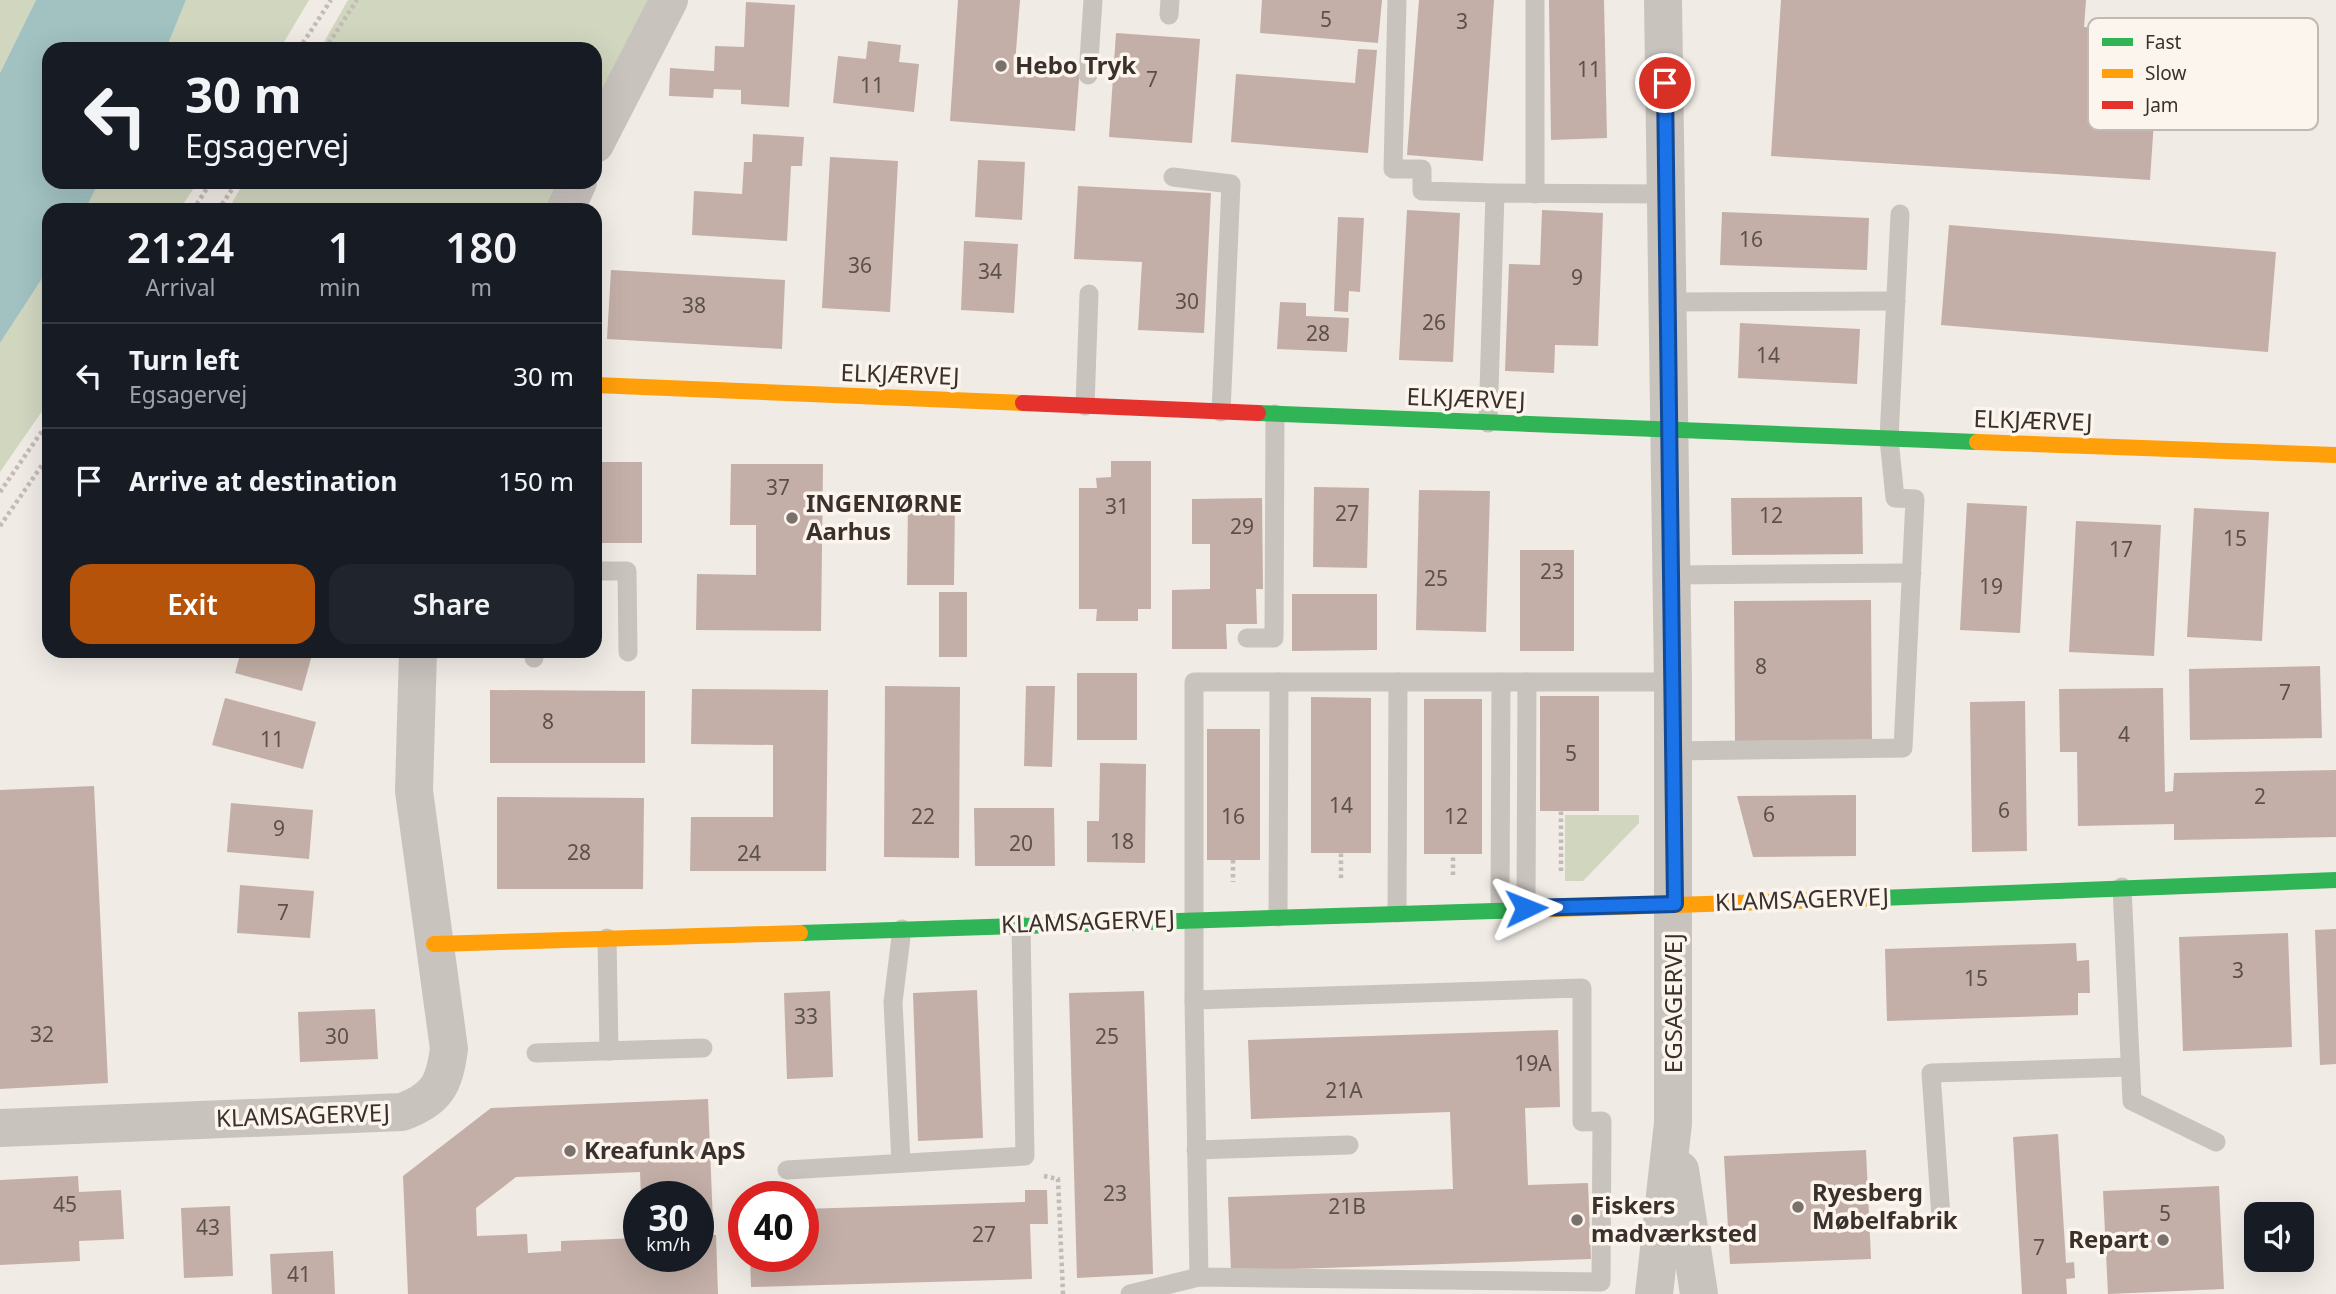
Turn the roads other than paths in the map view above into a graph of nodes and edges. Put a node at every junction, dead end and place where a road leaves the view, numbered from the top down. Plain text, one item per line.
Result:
1 (669, 0) edge
2 (1093, 0) edge
3 (1397, 0) edge
4 (1535, 0) edge
5 (1663, 0) edge
6 (1088, 75) dead end
7 (602, 130) edge
8 (1173, 177) dead end
9 (1495, 193) junction
10 (1535, 194) junction
11 (1667, 194) junction
12 (1900, 214) dead end
13 (1089, 294) dead end
14 (1896, 301) junction
15 (1668, 302) junction
16 (602, 385) edge
17 (1086, 406) junction
18 (1221, 412) junction
19 (1275, 414) junction
20 (1488, 423) junction
21 (1670, 431) junction
22 (1889, 439) junction
23 (2336, 455) edge
24 (602, 571) edge
25 (1912, 573) junction
26 (1671, 575) junction
27 (1247, 638) dead end
28 (628, 652) dead end
29 (418, 658) edge
30 (1279, 682) junction
31 (1398, 682) junction
32 (1501, 682) junction
33 (1527, 682) junction
34 (1673, 682) junction
35 (1673, 751) junction
36 (2336, 880) edge
37 (2122, 887) junction
38 (1675, 904) junction
39 (1526, 908) junction
40 (1500, 909) junction
41 (1397, 913) junction
42 (1278, 916) junction
43 (1193, 919) junction
44 (1021, 925) junction
45 (902, 929) junction
46 (607, 938) junction
47 (434, 944) junction
48 (1194, 1000) junction
49 (703, 1048) dead end
50 (609, 1051) junction
51 (536, 1053) dead end
52 (2130, 1067) junction
53 (1673, 1123) junction
54 (0, 1128) edge
55 (2216, 1142) dead end
56 (1349, 1144) dead end
57 (1196, 1150) junction
58 (901, 1163) junction
59 (787, 1170) dead end
60 (1941, 1217) dead end
61 (1199, 1277) junction
62 (1130, 1294) edge
63 (1654, 1294) edge
64 (1699, 1294) edge

1 - 7 street
2 - 6 lane
3 - 9 lane
4 - 10 lane
5 - 11 street, EGSAGERVEJ
8 - 18 lane
9 - 10 lane
9 - 20 lane
10 - 11 lane
11 - 15 street, EGSAGERVEJ
12 - 14 lane
13 - 17 lane
14 - 15 lane
14 - 22 lane
15 - 21 street, EGSAGERVEJ
16 - 17 street, ELKJÆRVEJ
17 - 18 street, ELKJÆRVEJ
18 - 19 street, ELKJÆRVEJ
19 - 20 street, ELKJÆRVEJ
19 - 27 lane
20 - 21 street, ELKJÆRVEJ
21 - 22 street, ELKJÆRVEJ
21 - 26 street, EGSAGERVEJ
22 - 23 street, ELKJÆRVEJ
22 - 25 lane
24 - 28 lane
25 - 26 lane
25 - 35 lane
26 - 34 street, EGSAGERVEJ
29 - 47 street
30 - 31 lane
30 - 42 lane
30 - 43 lane
31 - 32 lane
31 - 41 lane
32 - 33 lane
32 - 40 lane
33 - 34 lane
33 - 39 lane
34 - 35 street, EGSAGERVEJ
35 - 38 street, EGSAGERVEJ
36 - 37 street, KLAMSAGERVEJ
37 - 38 street, KLAMSAGERVEJ
37 - 52 lane
38 - 39 street, KLAMSAGERVEJ
38 - 53 street, EGSAGERVEJ
39 - 40 street, KLAMSAGERVEJ
40 - 41 street, KLAMSAGERVEJ
41 - 42 street, KLAMSAGERVEJ
42 - 43 street, KLAMSAGERVEJ
43 - 44 street, KLAMSAGERVEJ
43 - 48 lane
44 - 45 street, KLAMSAGERVEJ
44 - 58 lane
45 - 46 street, KLAMSAGERVEJ
45 - 58 lane
46 - 47 street, KLAMSAGERVEJ
46 - 50 lane
47 - 54 street, KLAMSAGERVEJ
48 - 57 lane
48 - 61 lane
49 - 50 lane
50 - 51 lane
52 - 55 lane
52 - 60 lane
53 - 63 street, EGSAGERVEJ
53 - 64 street, EGSAGERVEJ
56 - 57 lane
57 - 61 lane
58 - 59 lane
61 - 62 lane

